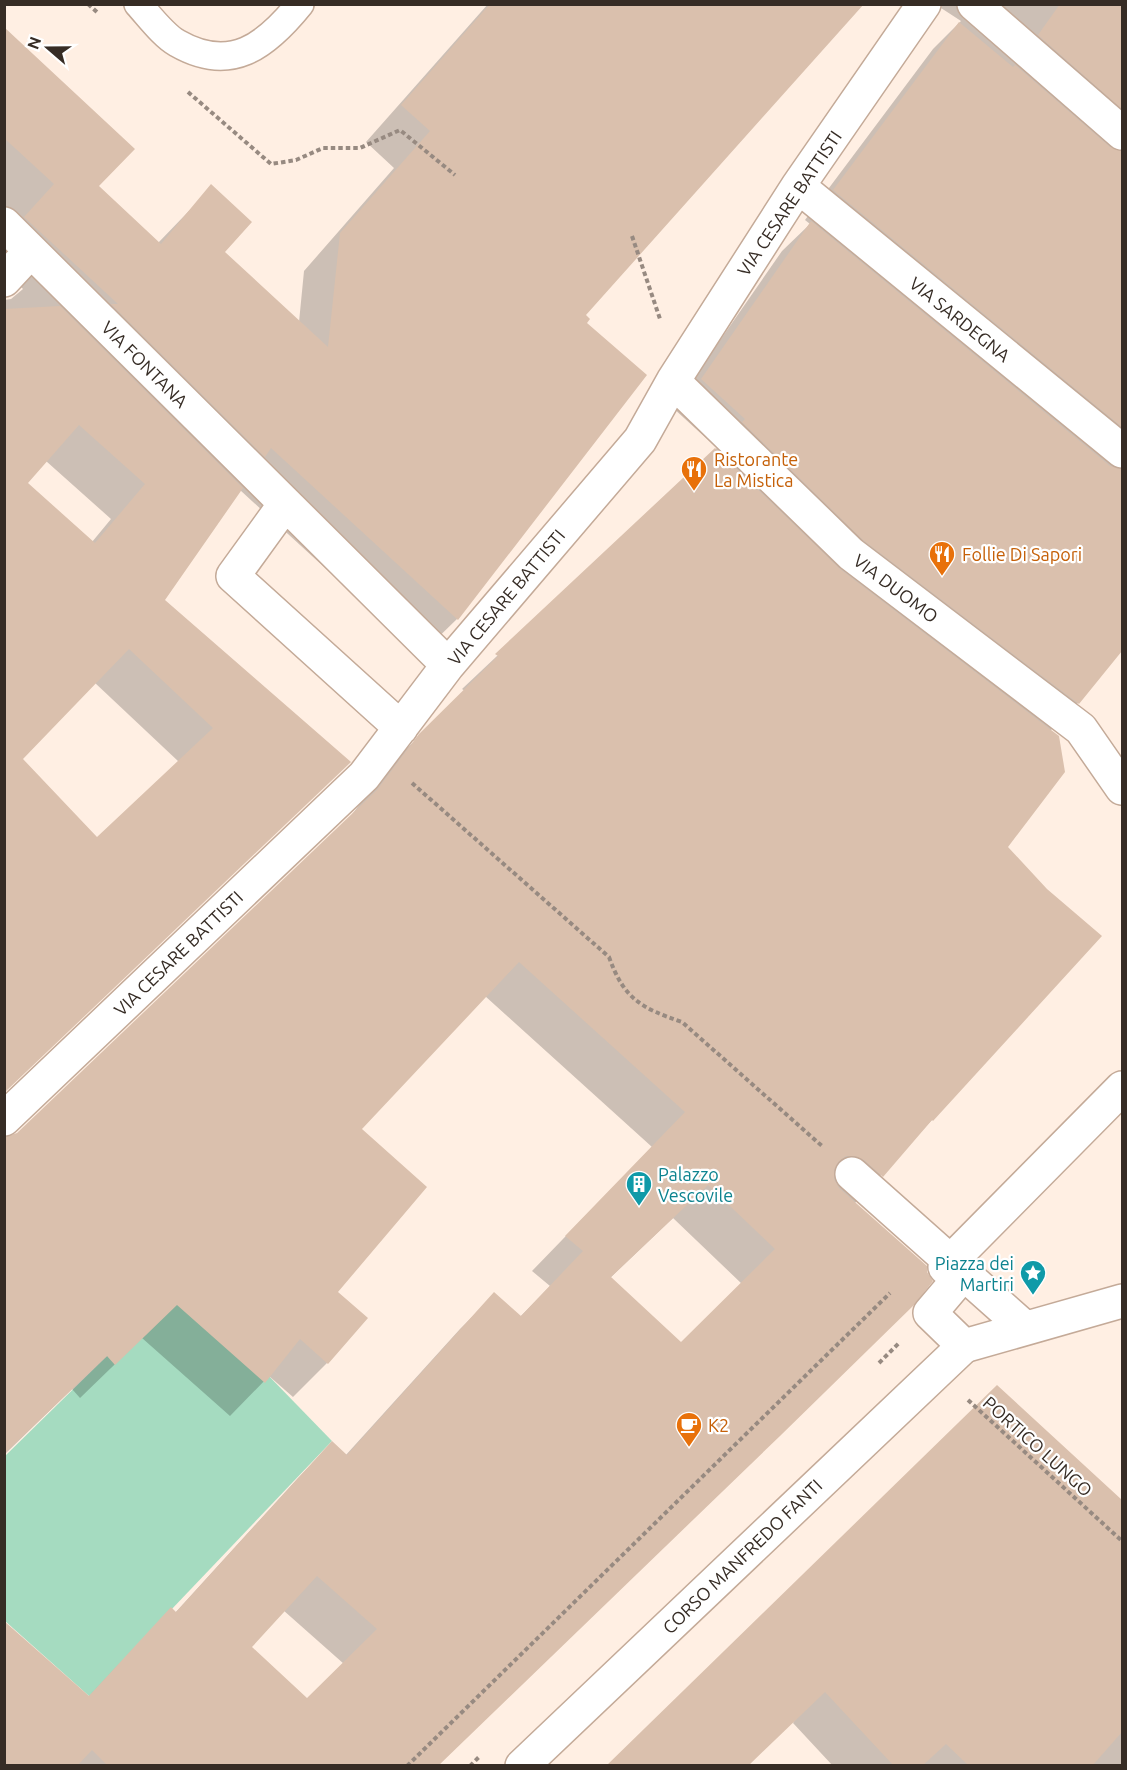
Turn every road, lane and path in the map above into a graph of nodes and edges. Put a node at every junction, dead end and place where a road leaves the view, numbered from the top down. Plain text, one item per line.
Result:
1 (138, 4) edge
2 (300, 4) edge
3 (924, 4) edge
4 (974, 4) edge
5 (1122, 133) edge
6 (271, 164) dead end
7 (455, 175) dead end
8 (798, 186) junction
9 (4, 224) edge
10 (632, 236) dead end
11 (31, 251) junction
12 (4, 279) edge
13 (676, 376) junction
14 (1122, 451) edge
15 (285, 504) junction
16 (448, 665) junction
17 (401, 728) junction
18 (380, 755) junction
19 (1122, 788) edge
20 (1122, 1088) edge
21 (4, 1119) edge
22 (828, 1152) dead end
23 (852, 1174) dead end
24 (943, 1255) junction
25 (1122, 1301) edge
26 (1025, 1328) junction
27 (964, 1346) junction
28 (936, 1371) junction
29 (1122, 1541) edge
30 (407, 1766) edge
31 (522, 1766) edge

1 - 2 lane
3 - 8 street, VIA CESARE BATTISTI
4 - 5 street
6 - 7 path
8 - 13 street, VIA CESARE BATTISTI
8 - 14 street, VIA SARDEGNA
9 - 11 street, VIA FONTANA
10 - 13 path
11 - 12 street
11 - 15 street, VIA FONTANA
13 - 16 street, VIA CESARE BATTISTI
13 - 19 street, VIA DUOMO
15 - 16 street, VIA FONTANA
15 - 17 street
16 - 17 street, VIA CESARE BATTISTI
17 - 18 street, VIA CESARE BATTISTI
18 - 21 street, VIA CESARE BATTISTI
18 - 22 path
20 - 24 street
23 - 24 street
24 - 26 street
24 - 27 street
24 - 30 path
25 - 26 street
26 - 27 street
27 - 28 street, CORSO MANFREDO FANTI
28 - 29 path, PORTICO LUNGO
28 - 31 street, CORSO MANFREDO FANTI

